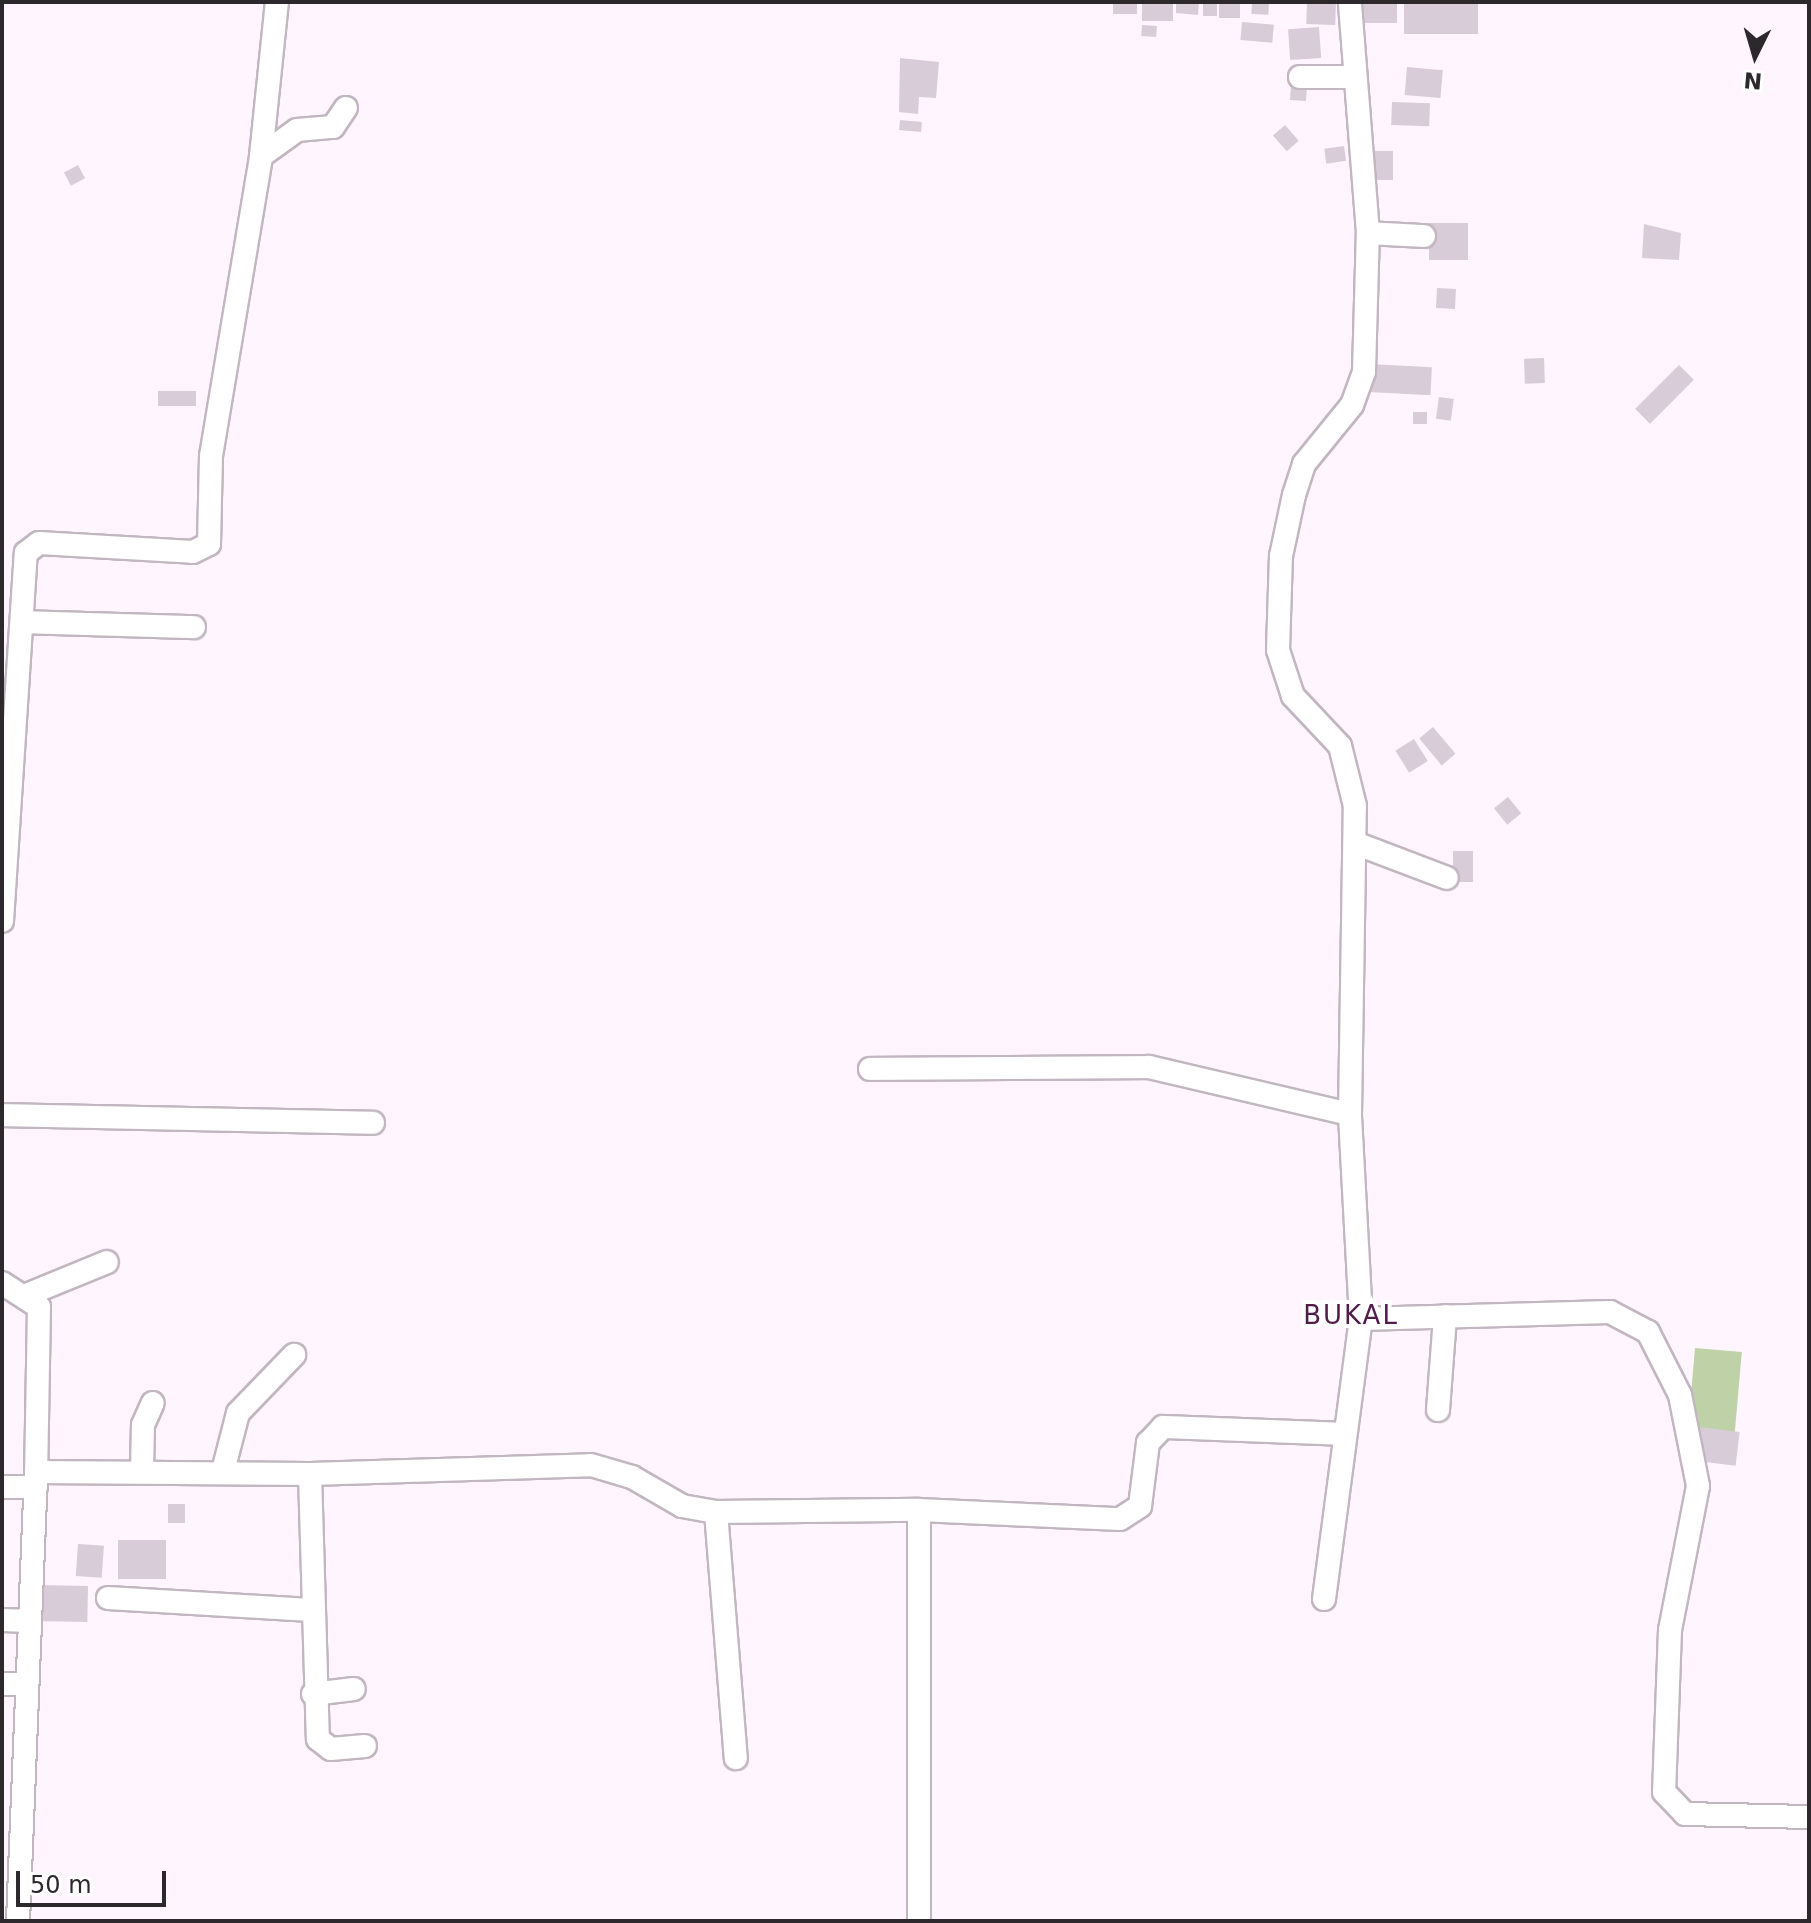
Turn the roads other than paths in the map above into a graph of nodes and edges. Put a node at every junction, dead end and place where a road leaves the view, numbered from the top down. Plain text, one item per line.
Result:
1 (277, 2) edge
2 (1350, 2) edge
3 (1300, 77) dead end
4 (1353, 77) junction
5 (346, 108) dead end
6 (261, 156) junction
7 (1368, 233) junction
8 (1424, 236) dead end
9 (22, 622) junction
10 (194, 627) dead end
11 (9, 710) edge
12 (1355, 843) junction
13 (1447, 878) dead end
14 (2, 921) edge
15 (870, 1069) dead end
16 (1350, 1114) junction
17 (2, 1115) edge
18 (373, 1123) dead end
19 (107, 1262) dead end
20 (2, 1283) edge
21 (29, 1294) junction
22 (1445, 1316) junction
23 (1361, 1319) junction
24 (294, 1355) dead end
25 (153, 1403) dead end
26 (1438, 1410) dead end
27 (1342, 1434) junction
28 (142, 1471) junction
29 (223, 1471) junction
30 (310, 1474) junction
31 (36, 1479) junction
32 (2, 1487) edge
33 (919, 1510) junction
34 (716, 1512) junction
35 (108, 1598) dead end
36 (1324, 1599) dead end
37 (311, 1610) junction
38 (2, 1620) edge
39 (30, 1621) junction
40 (2, 1684) edge
41 (27, 1684) junction
42 (354, 1689) dead end
43 (313, 1694) junction
44 (365, 1746) dead end
45 (736, 1758) dead end
46 (1809, 1817) edge
47 (18, 1921) edge
48 (919, 1921) edge

1 - 6 street
2 - 4 street
3 - 4 street
4 - 7 street
5 - 6 street
6 - 9 street
7 - 8 street
7 - 12 street
9 - 10 street
9 - 11 street
11 - 14 street
12 - 13 street
12 - 16 street
15 - 16 street
16 - 23 street
17 - 18 street
19 - 21 street
20 - 21 street
21 - 31 street
22 - 23 street
22 - 26 street
22 - 46 street
23 - 27 street
24 - 29 street
25 - 28 street
27 - 33 street
27 - 36 street
28 - 29 street
28 - 31 street
29 - 30 street
30 - 34 street
30 - 37 street
31 - 32 street
31 - 39 street
33 - 34 street
33 - 48 street
34 - 45 street
35 - 37 street
37 - 43 street
38 - 39 street
39 - 41 street
40 - 41 street
41 - 47 street
42 - 43 street
43 - 44 street

